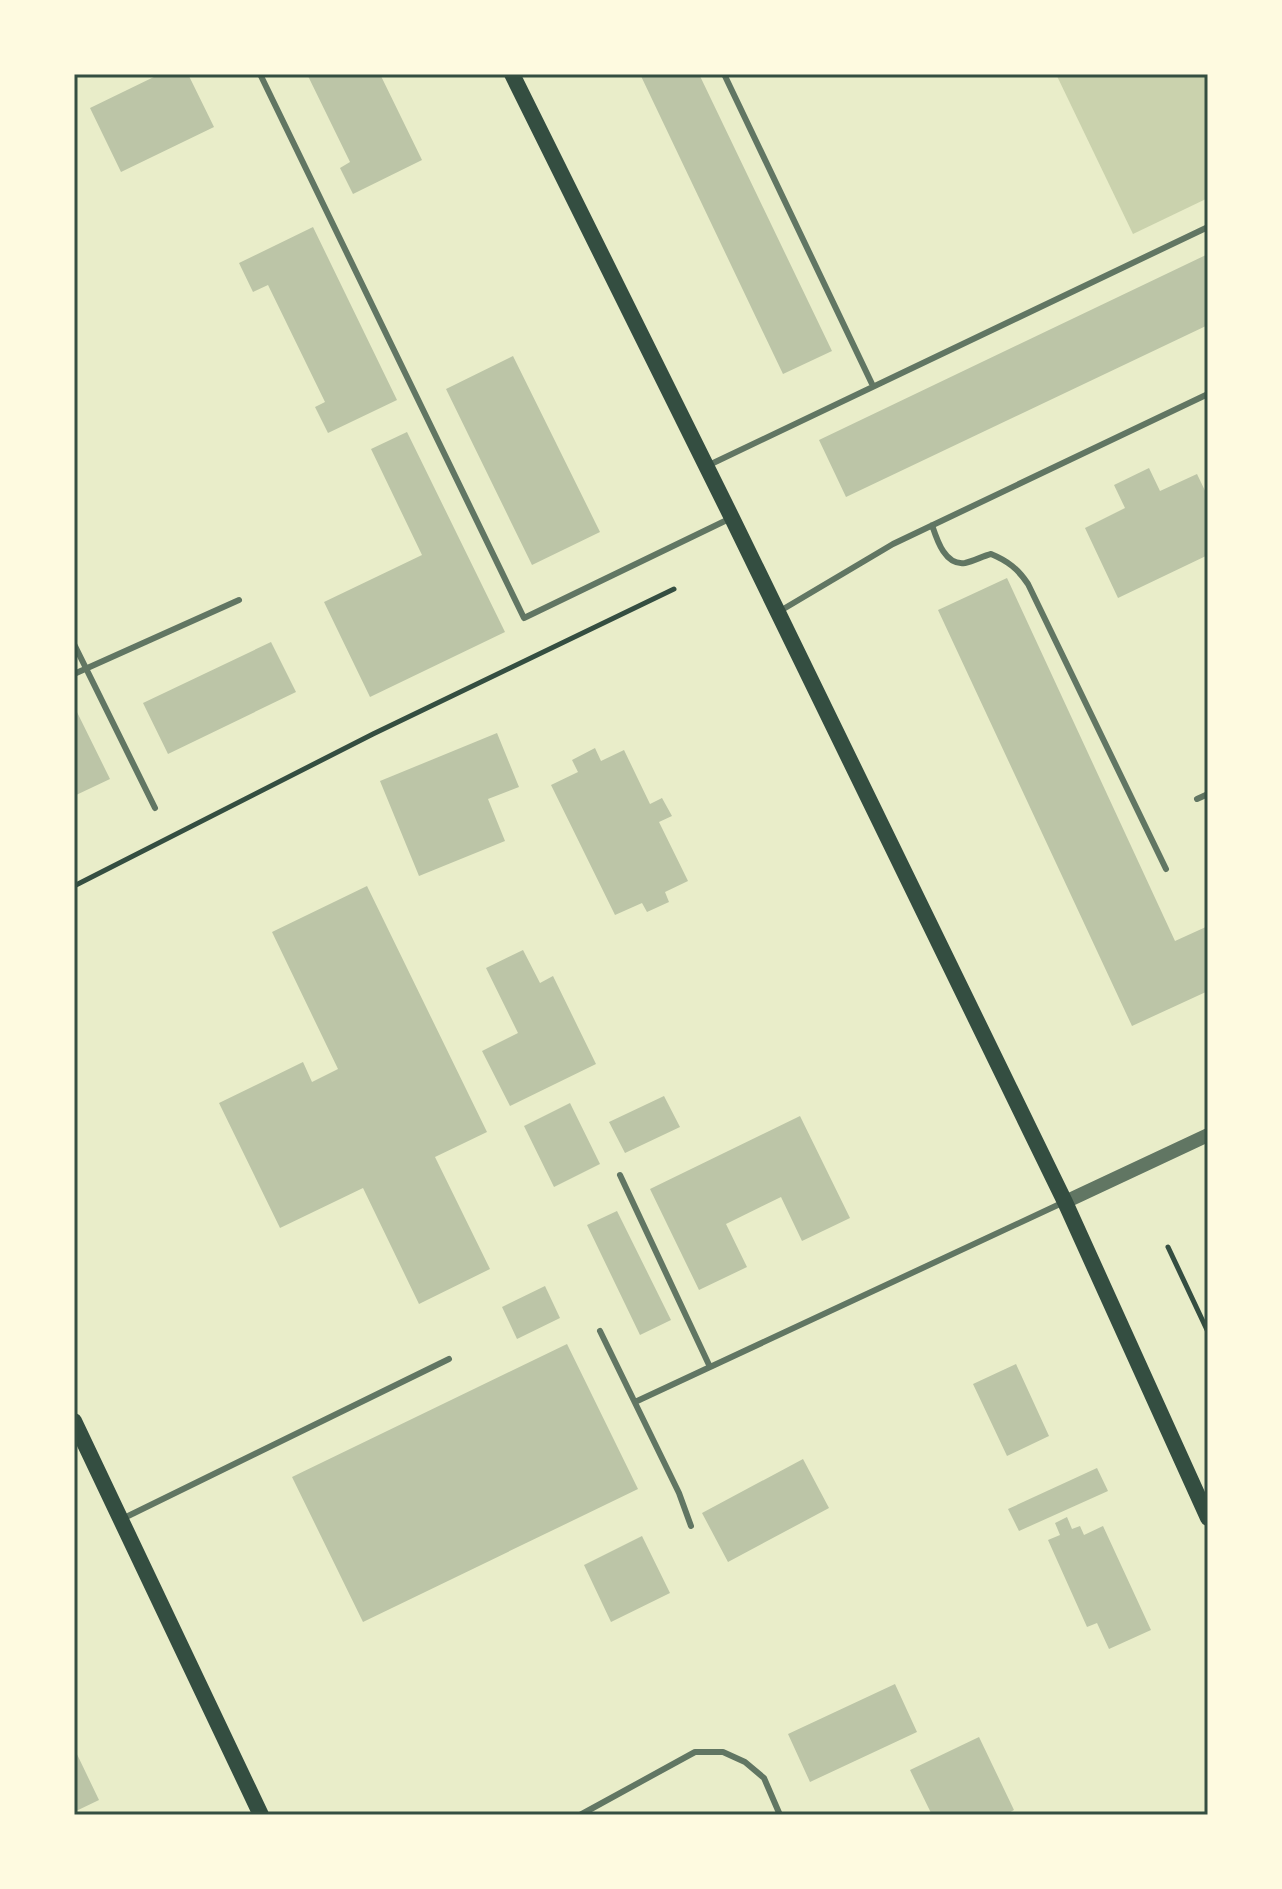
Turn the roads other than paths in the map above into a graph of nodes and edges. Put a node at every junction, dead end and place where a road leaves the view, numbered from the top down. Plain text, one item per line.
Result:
1 (260, 74) edge
2 (512, 74) edge
3 (724, 74) edge
4 (1208, 227) edge
5 (873, 386) junction
6 (1208, 394) edge
7 (706, 466) junction
8 (732, 518) junction
9 (932, 525) junction
10 (239, 600) dead end
11 (778, 612) junction
12 (74, 644) edge
13 (86, 669) junction
14 (74, 674) edge
15 (1208, 794) edge
16 (1197, 799) dead end
17 (155, 808) dead end
18 (1166, 869) dead end
19 (1208, 1135) edge
20 (620, 1175) dead end
21 (1065, 1202) junction
22 (600, 1331) dead end
23 (449, 1359) dead end
24 (710, 1367) junction
25 (635, 1402) junction
26 (74, 1421) edge
27 (1208, 1518) edge
28 (121, 1519) junction
29 (691, 1526) dead end
30 (261, 1815) edge
31 (580, 1815) edge
32 (780, 1815) edge

1 - 8 lane
2 - 7 main road
3 - 5 lane
4 - 5 lane
5 - 7 lane
6 - 9 lane
7 - 8 main road
8 - 11 main road
9 - 11 lane
9 - 18 lane
10 - 13 lane
11 - 21 main road
12 - 13 lane
13 - 14 lane
13 - 17 lane
15 - 16 lane
19 - 21 street
20 - 24 lane
21 - 24 lane
21 - 27 main road
22 - 25 lane
23 - 28 lane
24 - 25 lane
25 - 29 lane
26 - 28 main road
28 - 30 main road
31 - 32 lane

